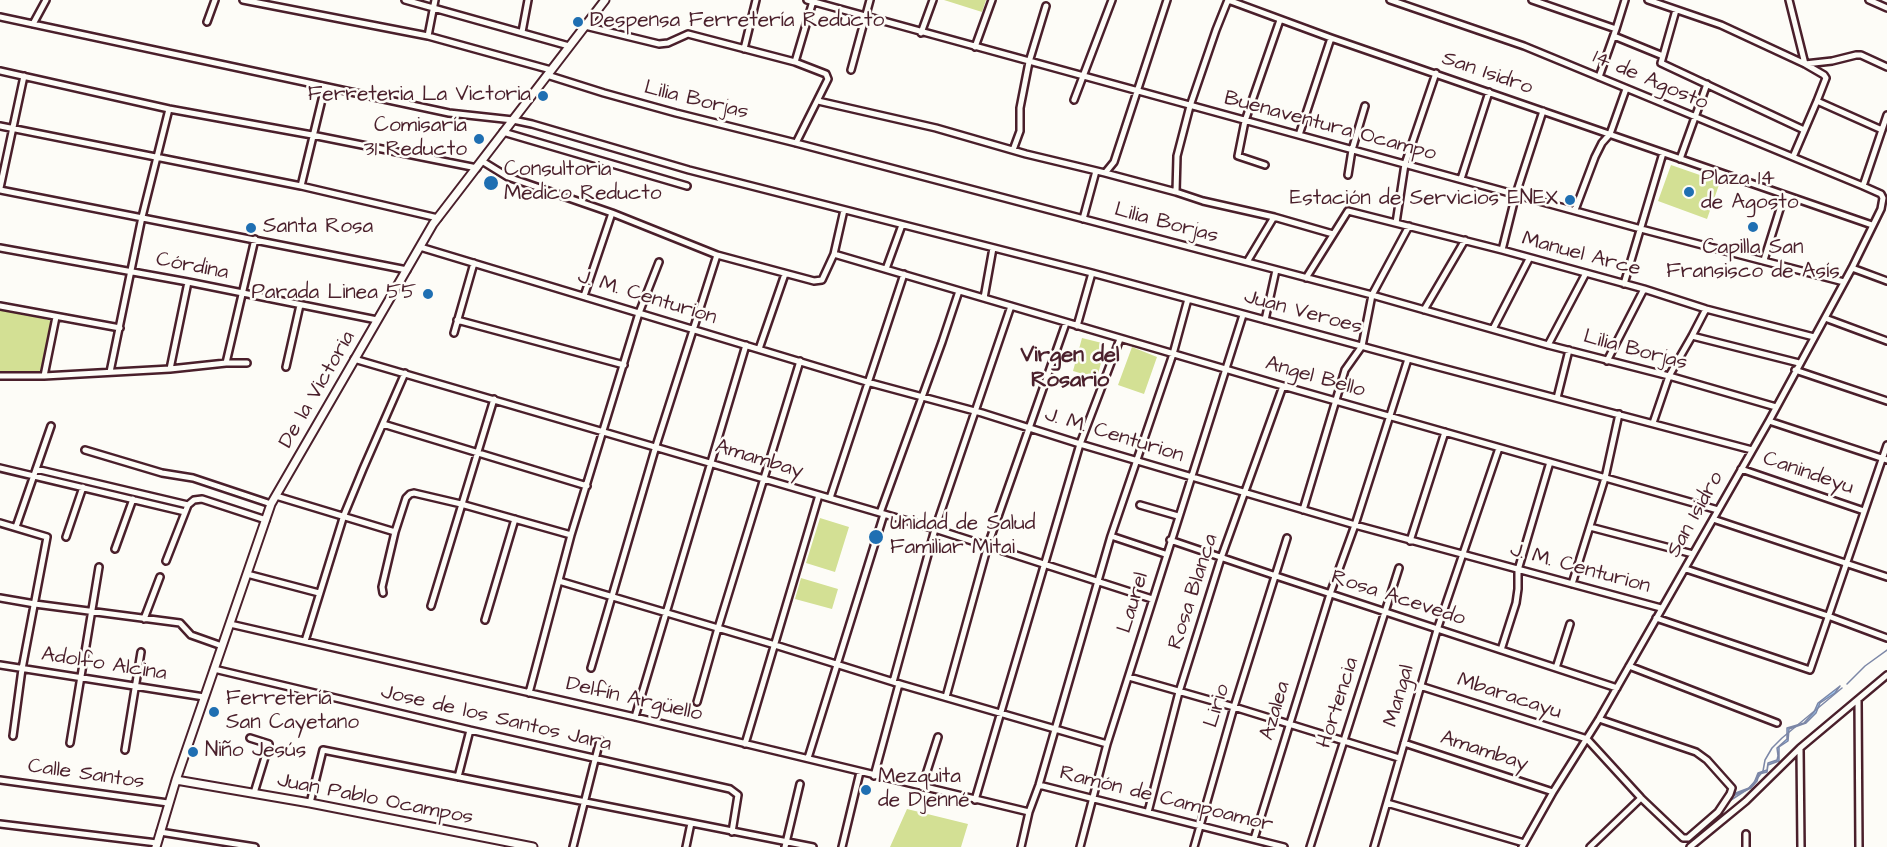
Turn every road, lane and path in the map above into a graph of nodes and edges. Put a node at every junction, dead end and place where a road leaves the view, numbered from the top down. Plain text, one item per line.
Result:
1 (46, 0) edge
2 (215, 0) edge
3 (243, 0) edge
4 (405, 0) edge
5 (435, 0) edge
6 (528, 0) edge
7 (756, 0) edge
8 (870, 0) edge
9 (933, 0) edge
10 (992, 0) edge
11 (1112, 0) edge
12 (1167, 0) edge
13 (1228, 0) edge
14 (1390, 0) edge
15 (1532, 0) edge
16 (1624, 0) edge
17 (1647, 0) edge
18 (1789, 0) edge
19 (1869, 0) edge
20 (810, 1) edge
21 (602, 2) edge
22 (1046, 6) dead end
23 (433, 8) junction
24 (1887, 8) edge
25 (1676, 10) junction
26 (865, 16) junction
27 (0, 17) edge
28 (1280, 20) junction
29 (207, 22) dead end
30 (33, 24) junction
31 (585, 26) junction
32 (1616, 29) junction
33 (522, 32) junction
34 (921, 33) junction
35 (428, 36) junction
36 (1614, 36) junction
37 (1331, 38) junction
38 (569, 46) junction
39 (975, 47) junction
40 (744, 49) junction
41 (1663, 56) junction
42 (795, 62) junction
43 (1029, 62) junction
44 (1805, 64) junction
45 (1887, 67) edge
46 (851, 70) dead end
47 (0, 71) edge
48 (549, 73) junction
49 (1436, 73) junction
50 (24, 76) junction
51 (1082, 76) junction
52 (1599, 77) junction
53 (1707, 84) junction
54 (325, 87) junction
55 (1626, 89) junction
56 (1137, 91) junction
57 (1489, 92) junction
58 (1074, 100) dead end
59 (818, 101) junction
60 (1817, 101) junction
61 (1190, 106) junction
62 (1365, 106) dead end
63 (169, 109) junction
64 (1543, 111) junction
65 (1887, 115) edge
66 (1695, 117) junction
67 (513, 120) junction
68 (1245, 121) junction
69 (0, 126) edge
70 (13, 128) junction
71 (1804, 130) junction
72 (1882, 130) junction
73 (504, 132) junction
74 (1610, 134) junction
75 (312, 135) junction
76 (1299, 135) junction
77 (796, 143) junction
78 (1013, 150) junction
79 (1352, 150) junction
80 (1663, 153) junction
81 (1793, 157) junction
82 (158, 158) junction
83 (1680, 159) junction
84 (479, 164) junction
85 (1405, 164) junction
86 (1265, 165) dead end
87 (1096, 171) junction
88 (1105, 173) junction
89 (1348, 175) dead end
90 (1461, 179) junction
91 (301, 186) junction
92 (687, 186) dead end
93 (1863, 186) junction
94 (0, 189) edge
95 (1176, 192) junction
96 (1516, 194) junction
97 (1785, 196) junction
98 (844, 210) junction
99 (1575, 210) junction
100 (1884, 210) edge
101 (612, 213) junction
102 (142, 217) junction
103 (1274, 217) junction
104 (438, 218) junction
105 (1083, 219) junction
106 (1396, 223) junction
107 (902, 225) junction
108 (1872, 225) junction
109 (1408, 226) junction
110 (1641, 229) junction
111 (1333, 234) junction
112 (255, 239) junction
113 (1465, 240) junction
114 (420, 247) junction
115 (0, 248) edge
116 (993, 248) junction
117 (1502, 250) junction
118 (834, 254) junction
119 (717, 255) junction
120 (1529, 259) junction
121 (1764, 260) junction
122 (659, 261) dead end
123 (1247, 262) junction
124 (474, 263) junction
125 (1852, 268) junction
126 (886, 269) junction
127 (407, 270) junction
128 (1276, 270) junction
129 (130, 271) junction
130 (1092, 273) junction
131 (1586, 273) junction
132 (785, 274) junction
133 (904, 274) junction
134 (1306, 278) junction
135 (1887, 280) edge
136 (188, 282) junction
137 (1844, 282) junction
138 (1624, 284) junction
139 (1644, 289) junction
140 (959, 291) junction
141 (241, 293) junction
142 (1372, 295) junction
143 (585, 296) junction
144 (984, 298) junction
145 (1188, 299) junction
146 (300, 305) junction
147 (0, 306) edge
148 (1011, 306) junction
149 (1706, 309) junction
150 (1424, 310) junction
151 (639, 313) junction
152 (1242, 315) junction
153 (57, 317) junction
154 (1825, 318) junction
155 (377, 320) junction
156 (457, 320) junction
157 (1265, 320) junction
158 (1066, 323) junction
159 (1077, 326) junction
160 (120, 328) junction
161 (694, 328) junction
162 (1493, 329) junction
163 (454, 333) dead end
164 (1692, 336) junction
165 (1814, 337) junction
166 (1120, 339) junction
167 (1887, 341) edge
168 (746, 345) junction
169 (1362, 345) junction
170 (1548, 345) junction
171 (759, 349) junction
172 (1569, 350) junction
173 (1173, 354) junction
174 (354, 359) junction
175 (1408, 359) junction
176 (800, 361) junction
177 (1607, 361) junction
178 (226, 363) junction
179 (247, 363) dead end
180 (1799, 363) junction
181 (624, 365) junction
182 (286, 368) dead end
183 (170, 369) junction
184 (1225, 369) junction
185 (1796, 370) junction
186 (110, 372) junction
187 (405, 373) junction
188 (0, 376) edge
189 (44, 376) junction
190 (1669, 376) junction
191 (867, 382) junction
192 (1283, 386) junction
193 (921, 396) junction
194 (1557, 398) junction
195 (494, 399) junction
196 (1335, 401) junction
197 (1887, 401) edge
198 (1776, 407) junction
199 (975, 411) junction
200 (1619, 414) junction
201 (1391, 417) junction
202 (1769, 421) junction
203 (1653, 423) junction
204 (383, 424) junction
205 (51, 426) dead end
206 (1028, 427) junction
207 (604, 430) junction
208 (1445, 432) junction
209 (1080, 444) junction
210 (1887, 445) edge
211 (656, 446) junction
212 (1499, 448) junction
213 (85, 450) dead end
214 (1752, 450) junction
215 (477, 453) junction
216 (1885, 459) edge
217 (1136, 460) junction
218 (711, 462) junction
219 (1550, 462) junction
220 (0, 468) edge
221 (1741, 469) junction
222 (36, 470) junction
223 (33, 476) junction
224 (1191, 477) junction
225 (1605, 478) junction
226 (765, 479) junction
227 (86, 482) junction
228 (587, 486) junction
229 (82, 488) junction
230 (1244, 492) junction
231 (136, 493) junction
232 (819, 495) junction
233 (276, 496) junction
234 (830, 498) junction
235 (133, 500) junction
236 (271, 504) junction
237 (461, 504) junction
238 (188, 505) junction
239 (1140, 505) dead end
240 (1303, 510) junction
241 (1718, 510) junction
242 (1864, 511) junction
243 (185, 512) junction
244 (882, 514) junction
245 (344, 515) junction
246 (1178, 516) junction
247 (515, 519) junction
248 (1713, 519) junction
249 (266, 520) junction
250 (0, 523) edge
251 (1355, 525) junction
252 (16, 527) junction
253 (1590, 527) junction
254 (935, 529) junction
255 (395, 532) junction
256 (571, 536) junction
257 (1111, 536) junction
258 (66, 537) dead end
259 (1287, 538) dead end
260 (1170, 540) junction
261 (1410, 541) junction
262 (988, 545) junction
263 (115, 549) dead end
264 (1165, 554) junction
265 (1693, 554) junction
266 (1464, 555) junction
267 (1221, 558) junction
268 (166, 561) dead end
269 (1045, 563) junction
270 (1847, 563) junction
271 (99, 567) dead end
272 (1399, 568) dead end
273 (1686, 569) junction
274 (1518, 570) junction
275 (247, 574) junction
276 (1276, 576) junction
277 (160, 577) dead end
278 (1887, 577) edge
279 (1098, 580) junction
280 (559, 581) junction
281 (1572, 584) junction
282 (319, 593) junction
283 (383, 593) dead end
284 (1330, 594) junction
285 (612, 596) junction
286 (0, 597) edge
287 (1152, 598) junction
288 (35, 604) junction
289 (431, 606) dead end
290 (1661, 608) junction
291 (92, 612) junction
292 (1386, 612) junction
293 (665, 613) junction
294 (1828, 616) junction
295 (1656, 618) junction
296 (144, 619) junction
297 (485, 620) dead end
298 (230, 624) junction
299 (1570, 624) dead end
300 (718, 628) junction
301 (1437, 630) junction
302 (1887, 638) edge
303 (305, 641) junction
304 (775, 645) junction
305 (222, 646) junction
306 (1502, 650) junction
307 (141, 652) dead end
308 (838, 664) junction
309 (0, 665) edge
310 (1629, 666) junction
311 (591, 668) dead end
312 (1556, 668) junction
313 (22, 669) junction
314 (214, 669) junction
315 (1887, 675) edge
316 (1129, 677) junction
317 (82, 678) junction
318 (896, 683) junction
319 (135, 686) junction
320 (1420, 686) junction
321 (1617, 688) junction
322 (1179, 692) junction
323 (529, 693) junction
324 (204, 697) junction
325 (946, 697) junction
326 (1858, 700) junction
327 (697, 702) dead end
328 (1234, 707) junction
329 (1000, 713) junction
330 (635, 717) junction
331 (1599, 719) junction
332 (1777, 723) dead end
333 (1289, 724) junction
334 (1054, 728) junction
335 (470, 730) junction
336 (13, 736) dead end
337 (938, 737) dead end
338 (250, 738) dead end
339 (1587, 739) junction
340 (600, 740) dead end
341 (1344, 741) junction
342 (70, 743) dead end
343 (1404, 743) junction
344 (745, 744) junction
345 (1107, 744) junction
346 (1800, 748) junction
347 (125, 750) dead end
348 (808, 758) junction
349 (1399, 758) junction
350 (596, 759) junction
351 (860, 772) junction
352 (874, 776) junction
353 (458, 777) junction
354 (0, 780) edge
355 (176, 780) junction
356 (800, 784) dead end
357 (1039, 784) junction
358 (922, 788) junction
359 (1553, 792) junction
360 (254, 794) junction
361 (1092, 798) junction
362 (1641, 798) junction
363 (975, 800) junction
364 (584, 801) junction
365 (168, 803) junction
366 (310, 803) junction
367 (1387, 803) junction
368 (1029, 812) junction
369 (1148, 812) junction
370 (691, 823) junction
371 (0, 824) edge
372 (1199, 824) junction
373 (160, 832) junction
374 (732, 832) junction
375 (1746, 834) dead end
376 (1254, 839) junction
377 (156, 845) edge
378 (786, 845) edge
379 (1523, 845) edge
380 (255, 847) edge
381 (533, 847) edge
382 (573, 847) edge
383 (686, 847) edge
384 (813, 847) edge
385 (842, 847) edge
386 (1021, 847) edge
387 (1080, 847) edge
388 (1194, 847) edge
389 (1284, 847) edge
390 (1310, 847) edge
391 (1374, 847) edge
392 (1590, 847) edge
393 (1690, 847) edge
394 (1746, 847) edge
395 (1801, 847) edge
396 (1859, 847) edge

1 - 30 street
2 - 29 street
3 - 35 street, Lilia Borjas
4 - 23 street
5 - 23 street
6 - 33 street
7 - 40 street
8 - 26 street
9 - 34 street
10 - 39 street
11 - 51 street
12 - 56 street
13 - 28 street, San Isidro
13 - 61 street
14 - 52 street, 14 de Agosto
15 - 32 street
16 - 32 street
17 - 25 street
18 - 44 street
19 - 24 street
20 - 26 street, Buenaventura Ocampo
20 - 42 street
21 - 31 main road, De la Victoria
22 - 43 street
23 - 33 street
23 - 35 street
25 - 41 street
25 - 44 street
26 - 34 street, Buenaventura Ocampo
26 - 46 street
27 - 30 street, Juan Veroes
28 - 37 street, San Isidro
28 - 68 street
30 - 54 street, Juan Veroes
31 - 38 main road, De la Victoria
31 - 40 street
32 - 36 street
33 - 38 street
34 - 39 street, Buenaventura Ocampo
35 - 48 street, Lilia Borjas
36 - 41 street
36 - 52 street
37 - 49 street, San Isidro
37 - 76 street
38 - 48 main road, De la Victoria
39 - 43 street, Buenaventura Ocampo
40 - 42 street
41 - 53 street
42 - 59 street
43 - 51 street, Buenaventura Ocampo
43 - 78 street
44 - 45 street
44 - 60 street
47 - 50 street
48 - 67 main road, De la Victoria
48 - 77 street, Lilia Borjas
49 - 57 street, San Isidro
49 - 85 street
50 - 63 street
50 - 70 street
51 - 56 street, Buenaventura Ocampo
51 - 58 street
52 - 55 street, 14 de Agosto
53 - 66 street
53 - 71 street
54 - 67 street, Juan Veroes
54 - 75 street
55 - 66 street, 14 de Agosto
55 - 74 street
56 - 61 street, Buenaventura Ocampo
56 - 88 street
57 - 64 street, San Isidro
57 - 90 street
59 - 77 street
59 - 78 street
60 - 71 street
60 - 72 street
61 - 68 street, Buenaventura Ocampo
61 - 95 street
62 - 79 street
63 - 75 street
63 - 82 street
64 - 74 street, San Isidro
64 - 96 street
65 - 72 street
66 - 81 street, 14 de Agosto
66 - 83 street
67 - 73 main road, De la Victoria
67 - 98 street, Juan Veroes
68 - 76 street, Buenaventura Ocampo
68 - 86 street
69 - 70 street
70 - 82 street
70 - 94 street
71 - 81 street
72 - 93 street
73 - 84 main road, De la Victoria
73 - 92 street
74 - 80 street, San Isidro
74 - 99 street
75 - 84 street
75 - 91 street
76 - 79 street, Buenaventura Ocampo
77 - 105 street, Lilia Borjas
78 - 87 street
79 - 85 street, Buenaventura Ocampo
79 - 89 street
80 - 83 street, San Isidro
80 - 110 street
81 - 93 street, 14 de Agosto
82 - 91 street
82 - 102 street
83 - 97 street, San Isidro
84 - 101 street
84 - 104 main road, De la Victoria
85 - 90 street, Buenaventura Ocampo
85 - 106 street
87 - 88 street
87 - 105 street
88 - 95 street
90 - 96 street, Buenaventura Ocampo
91 - 104 street
93 - 100 street, 14 de Agosto
94 - 102 street
95 - 103 street
96 - 99 street, Buenaventura Ocampo
96 - 117 street
97 - 108 street, San Isidro
97 - 121 street
98 - 107 street, Juan Veroes
98 - 118 street
99 - 110 street, Buenaventura Ocampo
100 - 108 street, San Isidro
101 - 119 street
101 - 143 street
102 - 112 street
102 - 129 street
103 - 111 street
103 - 123 street
104 - 114 main road, De la Victoria
105 - 123 street, Lilia Borjas
106 - 109 street, Manuel Arce
106 - 111 street, Manuel Arce
107 - 116 street, Juan Veroes
107 - 126 street
108 - 125 street, San Isidro
109 - 113 street, Manuel Arce
109 - 142 street
110 - 121 street, Buenaventura Ocampo
110 - 138 street
111 - 134 street
112 - 127 street
112 - 141 street
113 - 117 street, Manuel Arce
113 - 150 street
114 - 124 street, J. M. Centurion
114 - 127 main road, De la Victoria
115 - 129 street, Córdina
116 - 130 street, Juan Veroes
116 - 144 street
117 - 120 street, Manuel Arce
118 - 126 street, Angel Bello
118 - 132 street
119 - 132 street
119 - 161 street
120 - 131 street, Manuel Arce
120 - 162 street
121 - 137 street, Buenaventura Ocampo
122 - 151 street
123 - 128 street, Lilia Borjas
124 - 143 street, J. M. Centurion
124 - 156 street
125 - 135 street
125 - 137 street, San Isidro
126 - 133 street, Angel Bello
127 - 155 main road, De la Victoria
128 - 134 street, Lilia Borjas
128 - 157 street
129 - 136 street, Córdina
129 - 160 street
130 - 145 street, Juan Veroes
130 - 159 street
131 - 138 street, Manuel Arce
131 - 170 street
132 - 171 street
133 - 140 street, Angel Bello
133 - 191 street
134 - 142 street, Lilia Borjas
136 - 141 street, Córdina
136 - 183 street
137 - 154 street, San Isidro
138 - 139 street, Manuel Arce
139 - 149 street, Manuel Arce
139 - 177 street
140 - 144 street, Angel Bello
140 - 193 street
141 - 146 street, Córdina
141 - 178 street
142 - 150 street, Lilia Borjas
142 - 169 street
143 - 151 street, J. M. Centurion
144 - 148 street, Angel Bello
145 - 152 street, Juan Veroes
145 - 173 street
146 - 155 street, Córdina
146 - 182 street
147 - 153 street
148 - 158 street, Angel Bello
148 - 199 street
149 - 164 street
149 - 165 street, Manuel Arce
150 - 162 street, Lilia Borjas
151 - 161 street, J. M. Centurion
151 - 181 street
152 - 157 street, Juan Veroes
152 - 184 street, Laurel
153 - 160 street
153 - 189 street
154 - 165 street, San Isidro
154 - 167 street
155 - 174 main road, De la Victoria
156 - 163 street
156 - 181 street
157 - 169 street, Juan Veroes
158 - 159 street, Angel Bello
158 - 206 street
159 - 166 street, Angel Bello
160 - 186 street
161 - 168 street, J. M. Centurion
161 - 211 street
162 - 170 street, Lilia Borjas
164 - 180 street
164 - 190 street
165 - 180 street, San Isidro
166 - 173 street, Angel Bello
166 - 209 street
168 - 171 street, J. M. Centurion
168 - 218 street
169 - 175 street, Juan Veroes
169 - 196 street
170 - 172 street, Lilia Borjas
171 - 176 street, J. M. Centurion
172 - 177 street, Lilia Borjas
172 - 194 street
173 - 184 street, Angel Bello
173 - 217 street
174 - 187 street, Amambay
174 - 233 main road, De la Victoria
175 - 194 street, Juan Veroes
175 - 201 street, Azalea
176 - 191 street, J. M. Centurion
176 - 226 street
177 - 190 street, Lilia Borjas
178 - 179 street
178 - 183 street
180 - 185 street, San Isidro
181 - 207 street
183 - 186 street
184 - 192 street, Angel Bello
184 - 224 street, Laurel
185 - 197 street
185 - 198 street, San Isidro
186 - 189 street
187 - 195 street, Amambay
187 - 204 street
188 - 189 street
190 - 198 street, Lilia Borjas
190 - 203 street
191 - 193 street, J. M. Centurion
191 - 234 street
192 - 196 street, Angel Bello
192 - 230 street, Rosa Blanca
193 - 199 street, J. M. Centurion
193 - 244 street
194 - 200 street, Juan Veroes
195 - 207 street, Amambay
195 - 215 street
196 - 201 street, Angel Bello
196 - 240 street
198 - 202 street, San Isidro
199 - 206 street, J. M. Centurion
199 - 254 street
200 - 203 street, Juan Veroes
200 - 225 street
201 - 208 street, Angel Bello
201 - 251 street, Azalea
202 - 214 street, San Isidro
202 - 216 street
203 - 214 street, Juan Veroes
204 - 215 street
204 - 245 street
205 - 222 street
206 - 209 street, J. M. Centurion
206 - 262 street
207 - 211 street, Amambay
207 - 228 street
208 - 212 street, Angel Bello
208 - 261 street
209 - 217 street, J. M. Centurion
209 - 269 street
210 - 216 street
211 - 218 street, Amambay
211 - 285 street
212 - 219 street, Angel Bello
212 - 266 street, Mangal
213 - 236 street
214 - 221 street, San Isidro
215 - 228 street
215 - 237 street
216 - 242 street
217 - 224 street, J. M. Centurion
217 - 257 street
218 - 226 street, Amambay
218 - 293 street
219 - 225 street, Angel Bello
219 - 274 street
220 - 223 street
221 - 241 street, San Isidro
221 - 242 street, Canindeyu
222 - 223 street
222 - 227 street
223 - 229 street
223 - 252 street
224 - 230 street, J. M. Centurion
224 - 246 street, Laurel
225 - 241 street, Angel Bello
225 - 253 street
226 - 232 street, Amambay
226 - 300 street
227 - 229 street
227 - 231 street
228 - 256 street
229 - 235 street
229 - 258 street
230 - 240 street, J. M. Centurion
230 - 267 street, Rosa Blanca
231 - 235 street
231 - 238 street
232 - 234 street, Amambay
232 - 304 street
233 - 236 main road, De la Victoria
233 - 245 street
234 - 244 street, Amambay
235 - 243 street
235 - 263 street
236 - 249 main road, De la Victoria
237 - 247 street
237 - 255 street
237 - 289 street
238 - 243 street
238 - 249 street
239 - 246 street
240 - 251 street, J. M. Centurion
241 - 248 street, San Isidro
242 - 270 street
243 - 268 street
244 - 254 street, Amambay
244 - 308 street
245 - 255 street
245 - 282 street
246 - 260 street, Laurel
247 - 256 street
247 - 297 street
248 - 265 street, San Isidro
248 - 270 street
249 - 275 main road, De la Victoria
250 - 252 street
251 - 261 street, J. M. Centurion
251 - 284 street, Azalea
252 - 288 street
253 - 265 street
253 - 281 street
254 - 262 street, Amambay
254 - 318 street
255 - 283 street
256 - 280 street
257 - 264 street
257 - 279 street
259 - 276 street, Lirio
260 - 264 street, Laurel
260 - 267 street, Rosa Acevedo
261 - 266 street, J. M. Centurion
262 - 269 street, Amambay
262 - 325 street
264 - 287 street, Laurel
265 - 273 street, San Isidro
266 - 274 street, J. M. Centurion
266 - 301 street, Mangal
267 - 276 street, Rosa Acevedo
267 - 322 street, Rosa Blanca
269 - 279 street, Amambay
269 - 329 street
270 - 278 street
270 - 294 street
271 - 291 street
272 - 292 street, Hortencia
273 - 290 street, San Isidro
273 - 294 street
274 - 281 street, J. M. Centurion
274 - 306 street
275 - 282 street
275 - 298 main road, De la Victoria
276 - 284 street, Rosa Acevedo
276 - 328 street, Lirio
277 - 296 street
279 - 287 street, Amambay
279 - 334 street
280 - 285 street
280 - 323 street
281 - 290 street, J. M. Centurion
282 - 303 street
284 - 292 street, Rosa Acevedo
284 - 333 street, Azalea
285 - 293 street
285 - 311 street
286 - 288 street
287 - 316 street, Laurel
288 - 291 street
288 - 313 street
290 - 295 street, San Isidro
291 - 296 street
291 - 317 street
292 - 301 street, Rosa Acevedo
292 - 341 street, Hortencia
293 - 300 street
293 - 330 street
294 - 295 street
294 - 302 street
295 - 310 street, San Isidro
296 - 305 street
298 - 303 street, Delfín Argüello
298 - 305 main road, De la Victoria
299 - 312 street
300 - 304 street
300 - 327 street
301 - 306 street, Rosa Acevedo
301 - 320 street, Mangal
303 - 323 street, Delfín Argüello
304 - 308 street
304 - 344 street
305 - 314 main road, De la Victoria
306 - 312 street, Rosa Acevedo
307 - 319 street
308 - 318 street
308 - 348 street
309 - 313 street, Adolfo Alcina
310 - 321 street, San Isidro
310 - 332 street
312 - 321 street, Rosa Acevedo
313 - 317 street, Adolfo Alcina
313 - 336 street
314 - 324 main road, De la Victoria
314 - 335 street, Jose de los Santos Jara
315 - 326 street
316 - 322 street
316 - 345 street, Laurel
317 - 319 street, Adolfo Alcina
317 - 342 street
318 - 325 street
318 - 352 street
319 - 324 street, Adolfo Alcina
319 - 347 street
320 - 339 street, Mbaracayu
320 - 343 street, Mangal
321 - 331 street, San Isidro
322 - 328 street
322 - 369 street, Rosa Blanca
323 - 330 street, Delfín Argüello
324 - 355 main road, De la Victoria
325 - 329 street
326 - 346 street
326 - 396 street
328 - 333 street
328 - 372 street, Lirio
329 - 334 street
329 - 363 street
330 - 344 street, Delfín Argüello
331 - 339 street, San Isidro
331 - 362 street
333 - 341 street
333 - 376 street, Azalea
334 - 345 street
334 - 357 street
335 - 350 street, Jose de los Santos Jara
335 - 353 street
337 - 358 street
338 - 360 street
339 - 359 street, San Isidro
339 - 362 street
340 - 350 street
341 - 349 street
341 - 390 street, Hortencia
343 - 349 street, Mangal
343 - 359 street, Amambay
344 - 348 street, Delfín Argüello
345 - 361 street, Laurel
346 - 393 street
346 - 395 street
348 - 351 street, Delfín Argüello
349 - 367 street, Mangal
350 - 364 street
350 - 374 street, Jose de los Santos Jara
351 - 352 street, Delfín Argüello
351 - 385 street
352 - 358 street, Delfín Argüello
353 - 364 street
353 - 366 street
354 - 365 street, Calle Santos
355 - 360 main road, Juan Pablo Ocampos
355 - 365 main road, De la Victoria
356 - 378 street
357 - 361 street, Ramón de Campoamor
357 - 368 street
358 - 363 street, Delfín Argüello
359 - 379 street, San Isidro
360 - 366 main road, Juan Pablo Ocampos
361 - 369 street, Ramón de Campoamor
361 - 387 street, Laurel
362 - 392 street
363 - 368 street, Delfín Argüello
364 - 370 street
364 - 382 street
365 - 373 main road, De la Victoria
366 - 381 main road, Juan Pablo Ocampos
367 - 379 street
367 - 391 street, Mangal
368 - 386 street
369 - 372 street, Ramón de Campoamor
370 - 374 street
370 - 383 street
371 - 377 street
372 - 376 street, Ramón de Campoamor
372 - 388 street, Lirio
373 - 377 main road, De la Victoria
373 - 380 street
374 - 378 street
375 - 394 street
376 - 389 street, Ramón de Campoamor
378 - 384 street

